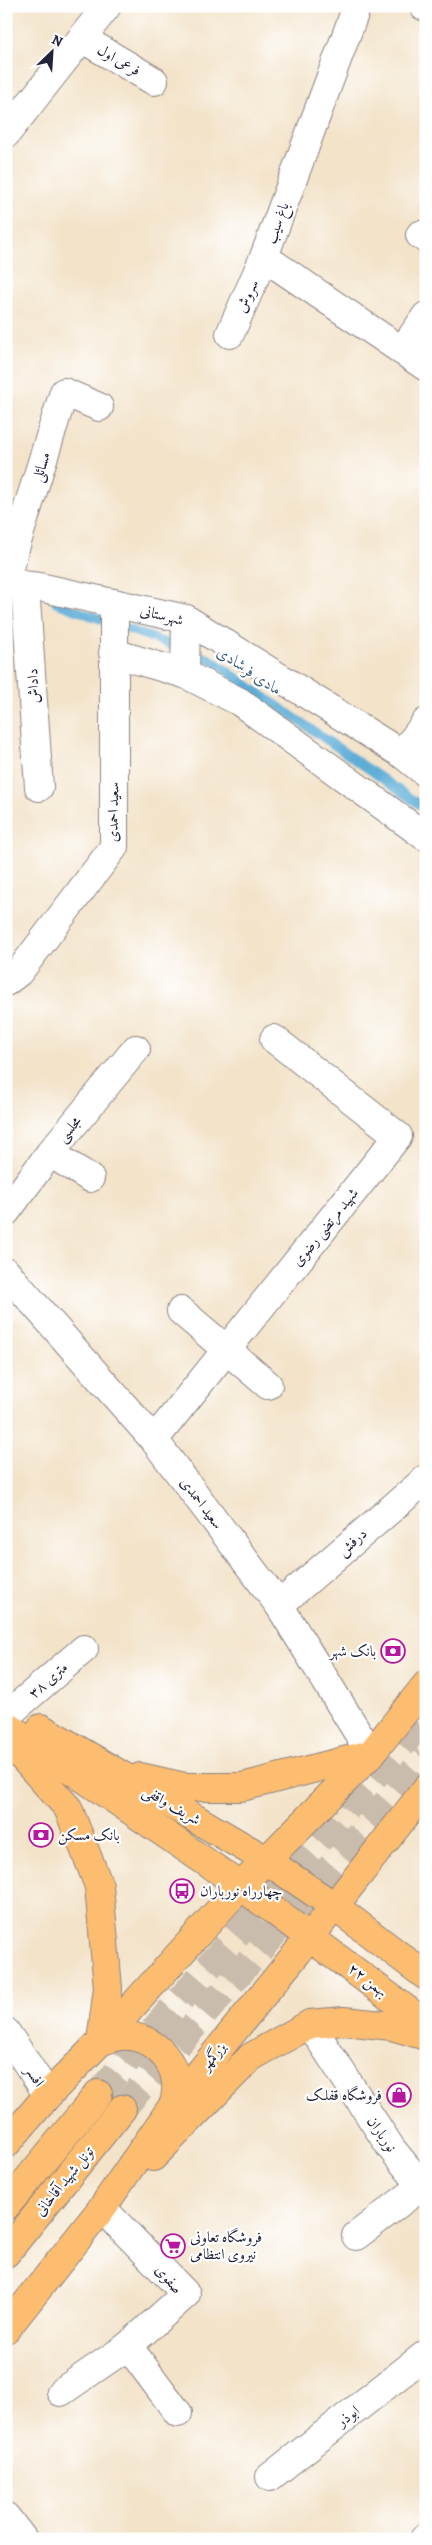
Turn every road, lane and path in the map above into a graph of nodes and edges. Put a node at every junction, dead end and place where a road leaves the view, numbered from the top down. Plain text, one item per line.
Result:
1 (107, 6) edge
2 (357, 6) edge
3 (83, 39) junction
4 (154, 81) dead end
5 (6, 134) edge
6 (264, 257) junction
7 (426, 316) edge
8 (230, 334) dead end
9 (402, 351) junction
10 (426, 367) edge
11 (99, 407) dead end
12 (12, 582) edge
13 (114, 603) junction
14 (186, 619) junction
15 (113, 652) junction
16 (185, 674) junction
17 (426, 722) edge
18 (402, 754) junction
19 (426, 773) edge
20 (39, 787) dead end
21 (426, 837) edge
22 (11, 968) edge
23 (274, 1040) dead end
24 (136, 1049) dead end
25 (50, 1153) junction
26 (90, 1178) dead end
27 (6, 1212) edge
28 (6, 1272) edge
29 (181, 1311) dead end
30 (226, 1350) junction
31 (268, 1385) dead end
32 (154, 1440) junction
33 (426, 1479) edge
34 (279, 1605) junction
35 (84, 1649) dead end
36 (426, 1685) edge
37 (8, 1715) edge
38 (6, 1739) edge
39 (371, 1754) junction
40 (114, 1771) junction
41 (426, 1791) edge
42 (266, 1860) junction
43 (241, 1886) junction
44 (334, 1906) junction
45 (310, 1937) junction
46 (426, 1976) edge
47 (310, 2024) junction
48 (426, 2024) edge
49 (6, 2032) edge
50 (426, 2036) edge
51 (101, 2042) junction
52 (98, 2094) tunnel mouth
53 (48, 2095) junction
54 (174, 2104) junction
55 (122, 2109) tunnel mouth
56 (6, 2144) edge
57 (424, 2188) edge
58 (6, 2206) edge
59 (102, 2208) junction
60 (356, 2236) dead end
61 (6, 2253) edge
62 (6, 2328) edge
63 (128, 2346) junction
64 (426, 2354) edge
65 (62, 2392) dead end
66 (178, 2413) dead end
67 (270, 2477) dead end
68 (6, 2517) edge
69 (23, 2539) edge

1 - 3 street
2 - 6 street, باغ سیب
3 - 4 street, فرعی اول
3 - 5 street
6 - 8 street, سروش
6 - 9 street, باغ سیب
7 - 9 street
9 - 10 street, باغ سیب
11 - 12 street, مسائلی
12 - 13 street, شهرستانی
12 - 20 street, داداش
13 - 14 street, شهرستانی
13 - 15 street, سعید احمدی
14 - 16 street
14 - 18 street, شهرستانی
15 - 16 street
15 - 22 street, سعید احمدی
16 - 21 street
17 - 18 street
18 - 19 street, شهرستانی
23 - 30 street, شهید مرتضی رضوی
24 - 25 street, مجلسی
25 - 26 street
25 - 27 street, مجلسی
28 - 32 street, سعید احمدی
29 - 30 street
30 - 31 street
30 - 32 street, شهید مرتضی رضوی
32 - 34 street, سعید احمدی
33 - 34 street, درفش
34 - 39 street, سعید احمدی
35 - 37 street, ۳۸ متری
36 - 39 main road
37 - 40 main road, شریف واقفی
37 - 43 main road, شریف واقفی
38 - 51 main road
39 - 40 main road
39 - 42 main road
40 - 42 main road, شریف واقفی
41 - 44 main road, بزرگمهر
42 - 43 main road
42 - 44 main road, شریف واقفی
43 - 45 main road, شریف واقفی
43 - 51 main road
44 - 45 main road, بزرگمهر
44 - 46 main road
45 - 48 main road, ۲۲ بهمن
45 - 54 main road, بزرگمهر
47 - 50 main road
47 - 57 street, نورباران
47 - 59 main road
49 - 53 street, افسر
51 - 53 main road
51 - 54 main road
52 - 58 main road, تونل شهید آقاخانی
53 - 56 main road
54 - 59 main road, بزرگمهر
55 - 61 main road, تونل شهید آقاخانی
57 - 60 street
59 - 62 main road, بزرگمهر
59 - 63 street, صفوی
63 - 65 street, صفوی
63 - 66 street
64 - 67 street, ابوذر
68 - 69 street

